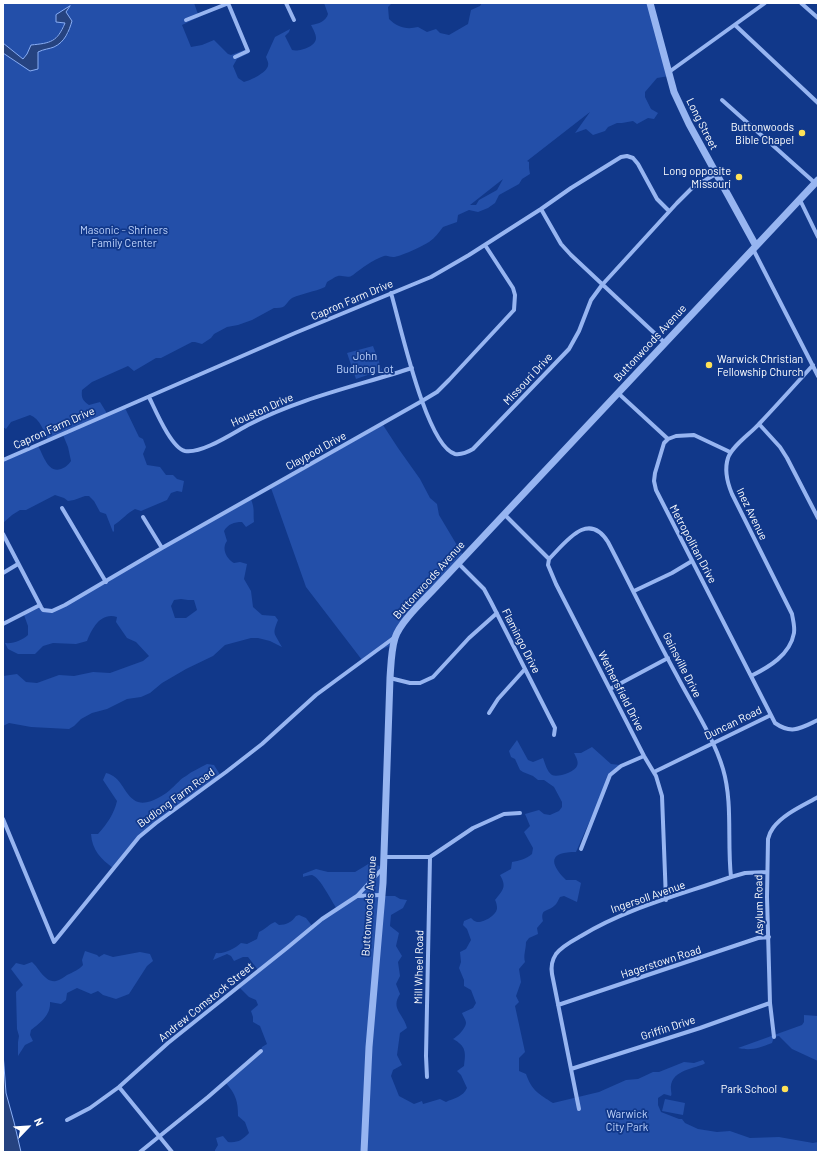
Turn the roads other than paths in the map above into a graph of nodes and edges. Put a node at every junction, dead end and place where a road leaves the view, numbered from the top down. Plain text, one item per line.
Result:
1 (228, 3) edge
2 (286, 3) edge
3 (650, 3) edge
4 (765, 3) edge
5 (801, 3) edge
6 (818, 18) edge
7 (186, 20) dead end
8 (294, 20) dead end
9 (735, 24) junction
10 (236, 57) dead end
11 (668, 72) junction
12 (722, 100) dead end
13 (818, 103) edge
14 (716, 174) junction
15 (817, 182) edge
16 (800, 200) junction
17 (541, 209) junction
18 (669, 212) junction
19 (818, 237) edge
20 (485, 245) junction
21 (755, 248) junction
22 (602, 285) junction
23 (391, 293) junction
24 (665, 343) junction
25 (813, 365) junction
26 (412, 368) junction
27 (818, 376) edge
28 (618, 393) junction
29 (149, 397) junction
30 (422, 401) junction
31 (759, 424) junction
32 (668, 439) junction
33 (730, 452) junction
34 (3, 460) edge
35 (62, 508) dead end
36 (504, 514) junction
37 (143, 517) dead end
38 (818, 518) edge
39 (3, 534) edge
40 (162, 548) junction
41 (548, 559) junction
42 (692, 561) junction
43 (458, 563) junction
44 (18, 564) junction
45 (3, 573) edge
46 (106, 582) junction
47 (634, 591) junction
48 (40, 606) junction
49 (497, 613) junction
50 (3, 624) edge
51 (395, 637) junction
52 (668, 658) junction
53 (525, 669) junction
54 (751, 676) junction
55 (390, 678) junction
56 (610, 689) junction
57 (489, 713) dead end
58 (771, 715) junction
59 (818, 720) edge
60 (554, 735) dead end
61 (712, 743) junction
62 (644, 756) junction
63 (654, 772) junction
64 (818, 797) edge
65 (520, 813) dead end
66 (3, 819) edge
67 (581, 849) dead end
68 (384, 857) junction
69 (430, 857) junction
70 (383, 868) junction
71 (767, 872) junction
72 (731, 877) junction
73 (381, 895) junction
74 (358, 896) junction
75 (666, 900) junction
76 (769, 937) junction
77 (770, 1004) junction
78 (558, 1005) junction
79 (774, 1037) dead end
80 (261, 1051) dead end
81 (571, 1069) junction
82 (427, 1077) dead end
83 (119, 1087) junction
84 (578, 1109) dead end
85 (67, 1120) dead end
86 (158, 1136) junction
87 (140, 1152) edge
88 (172, 1152) edge
89 (364, 1152) edge

1 - 7 street
1 - 10 street
2 - 8 street
3 - 11 street, Long Street
4 - 9 street
5 - 6 street
9 - 11 street
9 - 13 street
11 - 14 street, Long Street
12 - 15 street
14 - 18 street, Missouri Drive
14 - 21 street, Long Street
15 - 16 street, Buttonwoods Avenue
16 - 19 street
16 - 21 street, Buttonwoods Avenue
17 - 18 street, Capron Farm Drive
17 - 20 street, Capron Farm Drive
17 - 22 street
18 - 22 street, Missouri Drive
20 - 23 street, Capron Farm Drive
20 - 30 street, Claypool Drive
21 - 24 street, Buttonwoods Avenue
21 - 25 street
22 - 24 street
22 - 30 street, Missouri Drive
23 - 26 street, Missouri Drive
23 - 29 street, Capron Farm Drive
24 - 28 street, Buttonwoods Avenue
25 - 27 street
25 - 31 street
26 - 29 street, Houston Drive
26 - 30 street, Missouri Drive
28 - 32 street
28 - 36 street, Buttonwoods Avenue
29 - 34 street, Capron Farm Drive
30 - 40 street, Claypool Drive
31 - 33 street
31 - 38 street
32 - 33 street
32 - 42 street, Metropolitan Drive
33 - 54 street, Inez Avenue
35 - 46 street
36 - 41 street, Wethersfield Drive
36 - 43 street, Buttonwoods Avenue
37 - 40 street
39 - 44 street
40 - 46 street, Claypool Drive
41 - 47 street, Gainsville Drive
41 - 56 street, Wethersfield Drive
42 - 47 street
42 - 54 street, Metropolitan Drive
43 - 49 street, Flamingo Drive
43 - 51 street, Buttonwoods Avenue
44 - 45 street
44 - 48 street
46 - 48 street, Claypool Drive
47 - 52 street, Gainsville Drive
48 - 50 street
49 - 53 street, Flamingo Drive
49 - 55 street
51 - 55 street, Buttonwoods Avenue
51 - 66 street, Budlong Farm Road
52 - 56 street
52 - 61 street, Gainsville Drive
53 - 57 street
53 - 60 street, Flamingo Drive
54 - 58 street, Metropolitan Drive
55 - 68 street, Buttonwoods Avenue
56 - 62 street, Wethersfield Drive
58 - 59 street, Duncan Road
58 - 61 street, Duncan Road
61 - 63 street, Duncan Road
61 - 72 street, Gainsville Drive
62 - 63 street, Wethersfield Drive
62 - 67 street
63 - 75 street, Wethersfield Drive
64 - 71 street, Asylum Road
65 - 69 street
68 - 69 street
68 - 70 street, Buttonwoods Avenue
69 - 82 street, Mill Wheel Road
70 - 73 street, Buttonwoods Avenue
70 - 74 street, Andrew Comstock Street
71 - 72 street, Ingersoll Avenue
71 - 76 street, Asylum Road
72 - 75 street, Ingersoll Avenue
73 - 74 street
73 - 89 street, Buttonwoods Avenue
74 - 83 street, Andrew Comstock Street
75 - 78 street, Ingersoll Avenue
76 - 77 street, Asylum Road
76 - 78 street, Hagerstown Road
77 - 79 street, Asylum Road
77 - 81 street, Griffin Drive
78 - 81 street, Ingersoll Avenue
80 - 86 street
81 - 84 street, Ingersoll Avenue
83 - 85 street, Andrew Comstock Street
83 - 86 street
86 - 87 street
86 - 88 street

